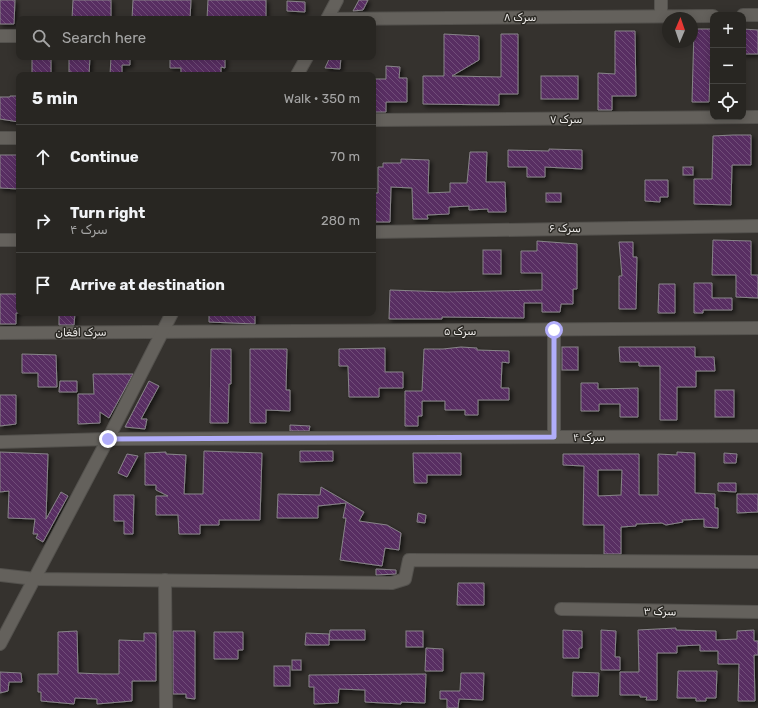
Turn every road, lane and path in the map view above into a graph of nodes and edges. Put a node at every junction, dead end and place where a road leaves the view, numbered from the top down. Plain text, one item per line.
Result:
1 (337, 0) edge
2 (662, 0) edge
3 (662, 12) edge
4 (746, 15) edge
5 (758, 15) edge
6 (329, 16) edge
7 (662, 16) edge
8 (698, 16) edge
9 (710, 16) edge
10 (376, 19) edge
11 (0, 36) edge
12 (16, 36) edge
13 (304, 60) edge
14 (298, 72) edge
15 (758, 117) edge
16 (376, 120) edge
17 (0, 138) edge
18 (16, 138) edge
19 (758, 226) edge
20 (376, 232) edge
21 (0, 240) edge
22 (16, 240) edge
23 (170, 316) edge
24 (758, 328) edge
25 (554, 330) junction
26 (162, 331) junction
27 (0, 334) edge
28 (758, 436) edge
29 (554, 437) junction
30 (108, 439) junction
31 (0, 442) edge
32 (758, 562) edge
33 (0, 575) edge
34 (35, 578) junction
35 (165, 580) junction
36 (561, 609) dead end
37 (758, 612) edge
38 (0, 644) edge
39 (166, 708) edge

1 - 6 street
2 - 3 street
4 - 5 street
7 - 10 street, سرک ۸
8 - 9 street, سرک ۸
11 - 12 street
13 - 14 street
15 - 16 street, سرک ۷
17 - 18 street
19 - 20 street, سرک ۶
21 - 22 street
23 - 26 street
24 - 25 street, سرک ۵
25 - 26 street, سرک ۵
25 - 29 street
26 - 27 street, سرک افغان
26 - 30 street
28 - 29 street, سرک ۴
29 - 30 street, سرک ۴
30 - 31 street, سرک ۴
30 - 34 street
32 - 35 street
33 - 34 street
34 - 35 street
34 - 38 street
35 - 39 street
36 - 37 street, سرک ۳

